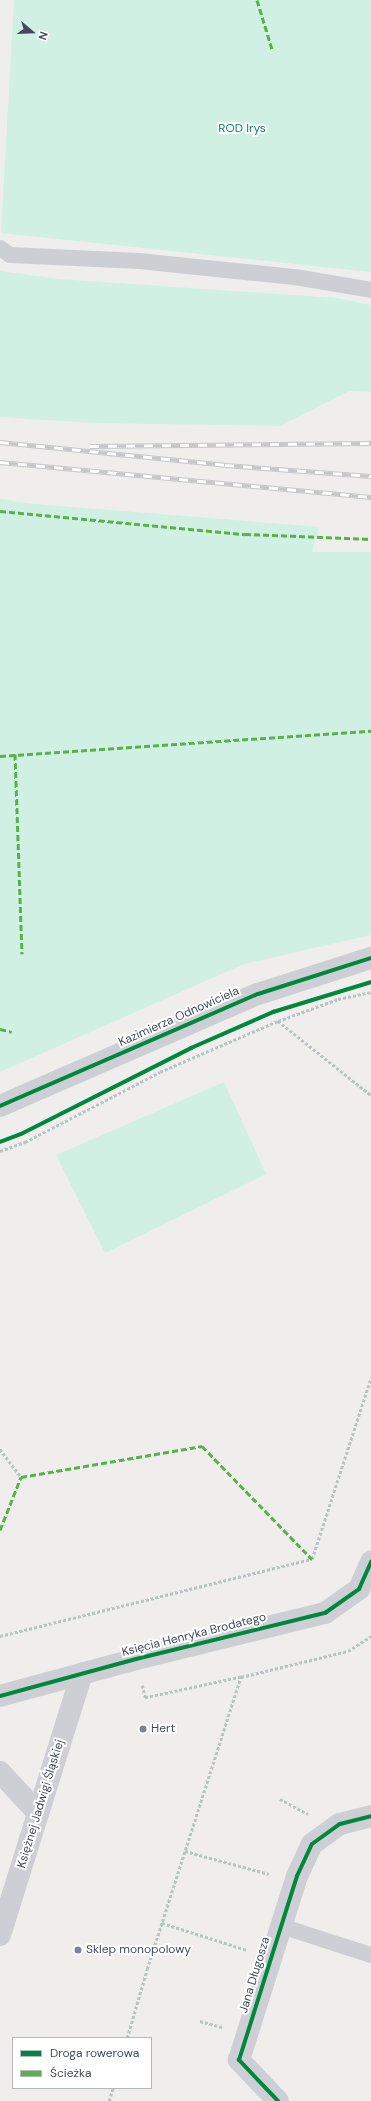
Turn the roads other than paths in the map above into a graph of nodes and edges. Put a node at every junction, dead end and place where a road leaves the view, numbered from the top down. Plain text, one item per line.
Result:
1 (0, 248) edge
2 (371, 290) edge
3 (371, 958) edge
4 (0, 1106) edge
5 (371, 1562) edge
6 (82, 1674) junction
7 (0, 1696) edge
8 (0, 1772) edge
9 (38, 1813) junction
10 (371, 1816) edge
11 (281, 1926) junction
12 (0, 1935) edge
13 (371, 1955) edge
14 (278, 2101) edge

1 - 2 lane
3 - 4 street, Kazimierza Odnowiciela
5 - 6 street, Księcia Henryka Brodatego
6 - 7 street, Księcia Henryka Brodatego
6 - 9 street, Księżnej Jadwigi Śląskiej
8 - 9 street
9 - 12 street, Księżnej Jadwigi Śląskiej
10 - 11 street, Jana Długosza
11 - 13 lane
11 - 14 street, Jana Długosza

